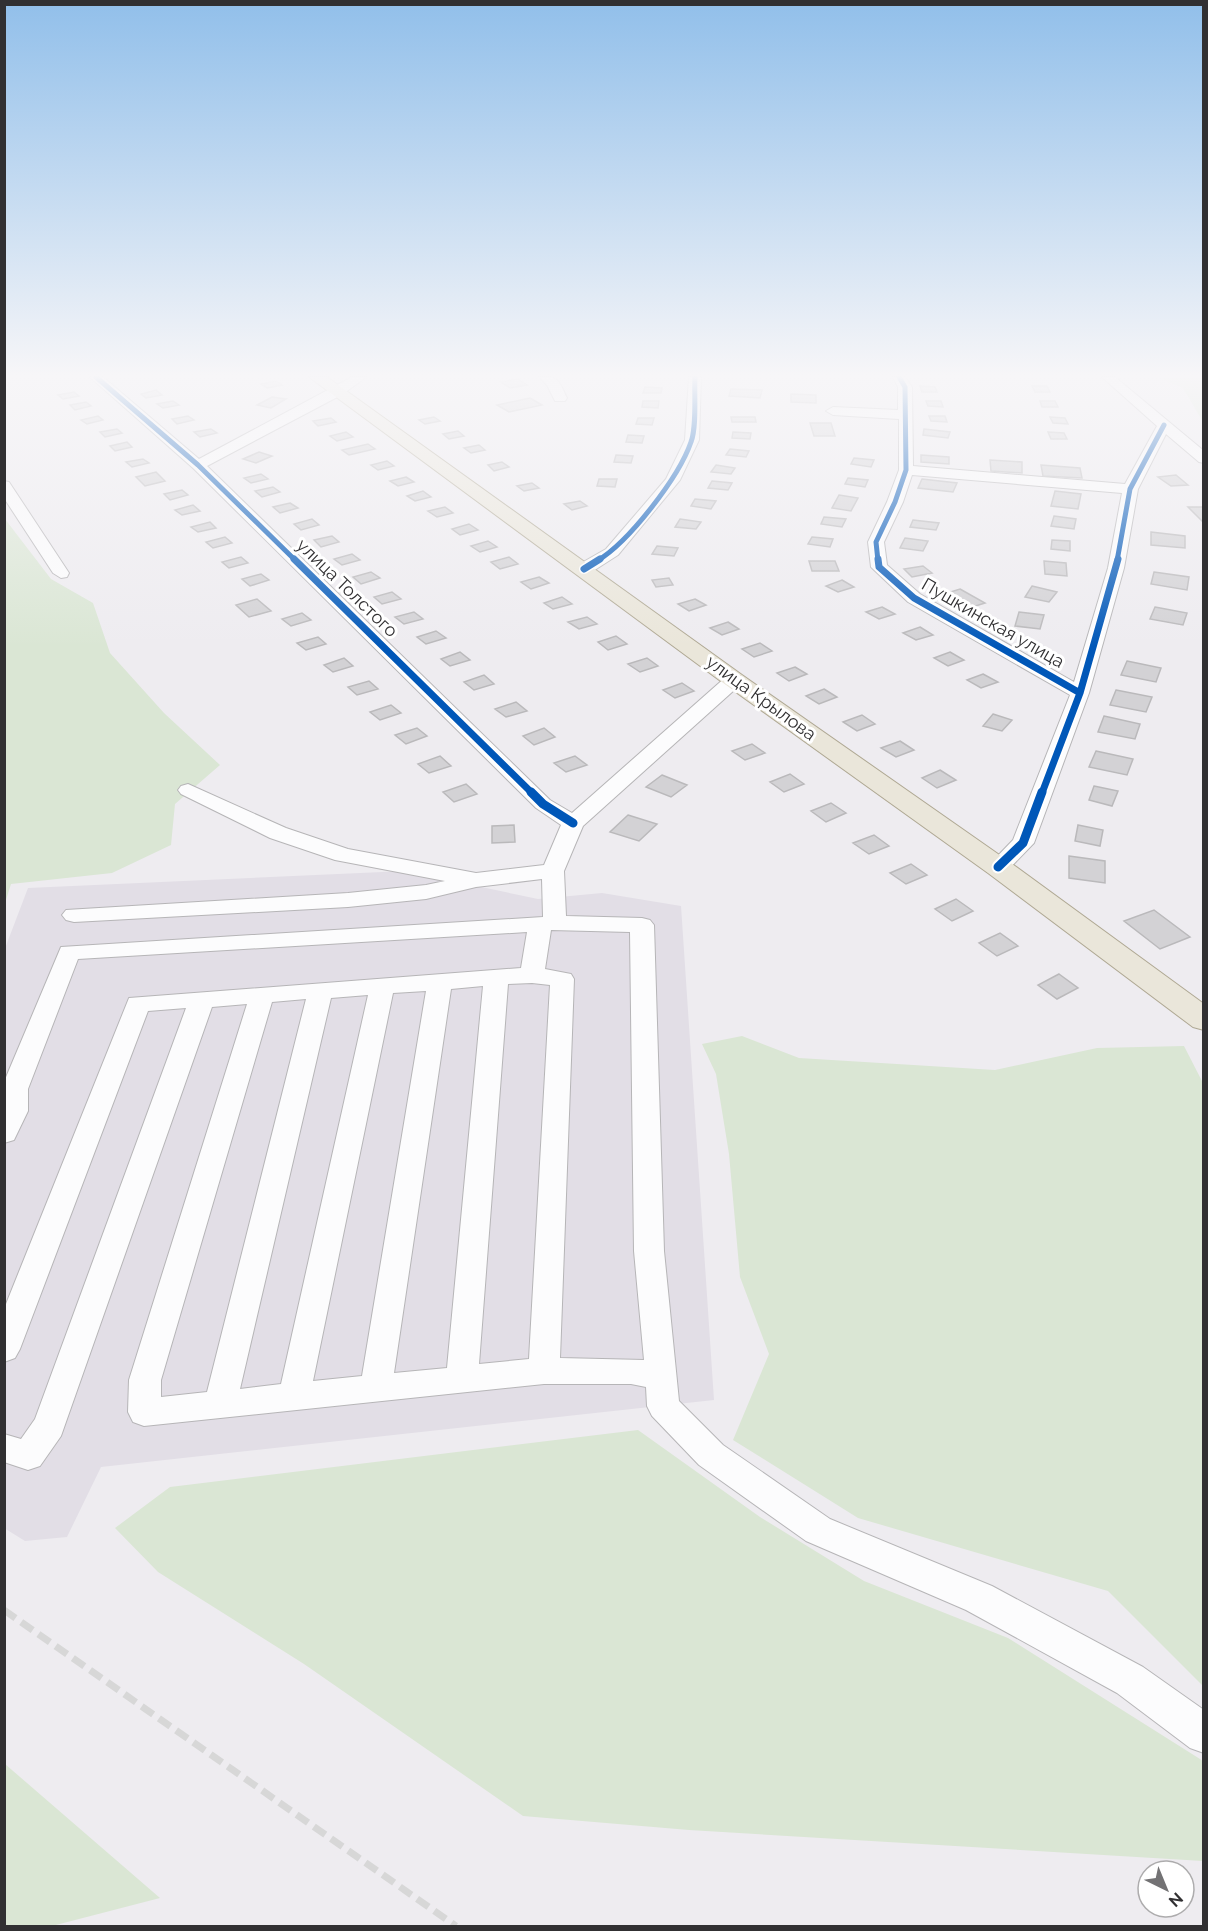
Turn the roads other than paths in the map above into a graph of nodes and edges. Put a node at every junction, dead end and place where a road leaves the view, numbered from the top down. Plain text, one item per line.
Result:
1 (200, 467) edge
2 (444, 467) edge
3 (679, 467) edge
4 (1142, 467) edge
5 (906, 470) joint
6 (4, 485) edge
7 (1130, 489) junction
8 (584, 568) junction
9 (61, 573) dead end
10 (734, 680) junction
11 (1080, 693) junction
12 (188, 790) dead end
13 (573, 824) junction
14 (998, 867) junction
15 (553, 871) junction
16 (476, 880) junction
17 (550, 914) junction
18 (74, 915) dead end
19 (532, 975) junction
20 (496, 977) junction
21 (440, 981) junction
22 (382, 986) junction
23 (321, 990) junction
24 (262, 995) junction
25 (202, 999) junction
26 (1203, 1020) edge
27 (4, 1133) edge
28 (4, 1348) edge
29 (544, 1371) junction
30 (661, 1376) junction
31 (462, 1381) junction
32 (376, 1389) junction
33 (294, 1397) junction
34 (220, 1404) junction
35 (4, 1448) edge
36 (1203, 1734) edge

1 - 13 street, улица Толстого
2 - 8 main road, улица Крылова
3 - 8 street
4 - 7 street
5 - 7 street
5 - 11 street, Пушкинская улица
6 - 9 street
7 - 11 street
8 - 10 main road, улица Крылова
10 - 13 street
10 - 14 main road, улица Крылова
11 - 14 street
12 - 16 street
13 - 15 street
14 - 26 main road, улица Крылова
15 - 16 street
15 - 17 street
16 - 18 street
17 - 19 street
17 - 27 street
17 - 30 street
19 - 20 street
19 - 29 street
20 - 21 street
20 - 31 street
21 - 22 street
21 - 32 street
22 - 23 street
22 - 33 street
23 - 24 street
23 - 34 street
24 - 25 street
24 - 34 street
25 - 28 street
25 - 35 street
29 - 30 street
29 - 31 street
30 - 36 street
31 - 32 street
32 - 33 street
33 - 34 street

